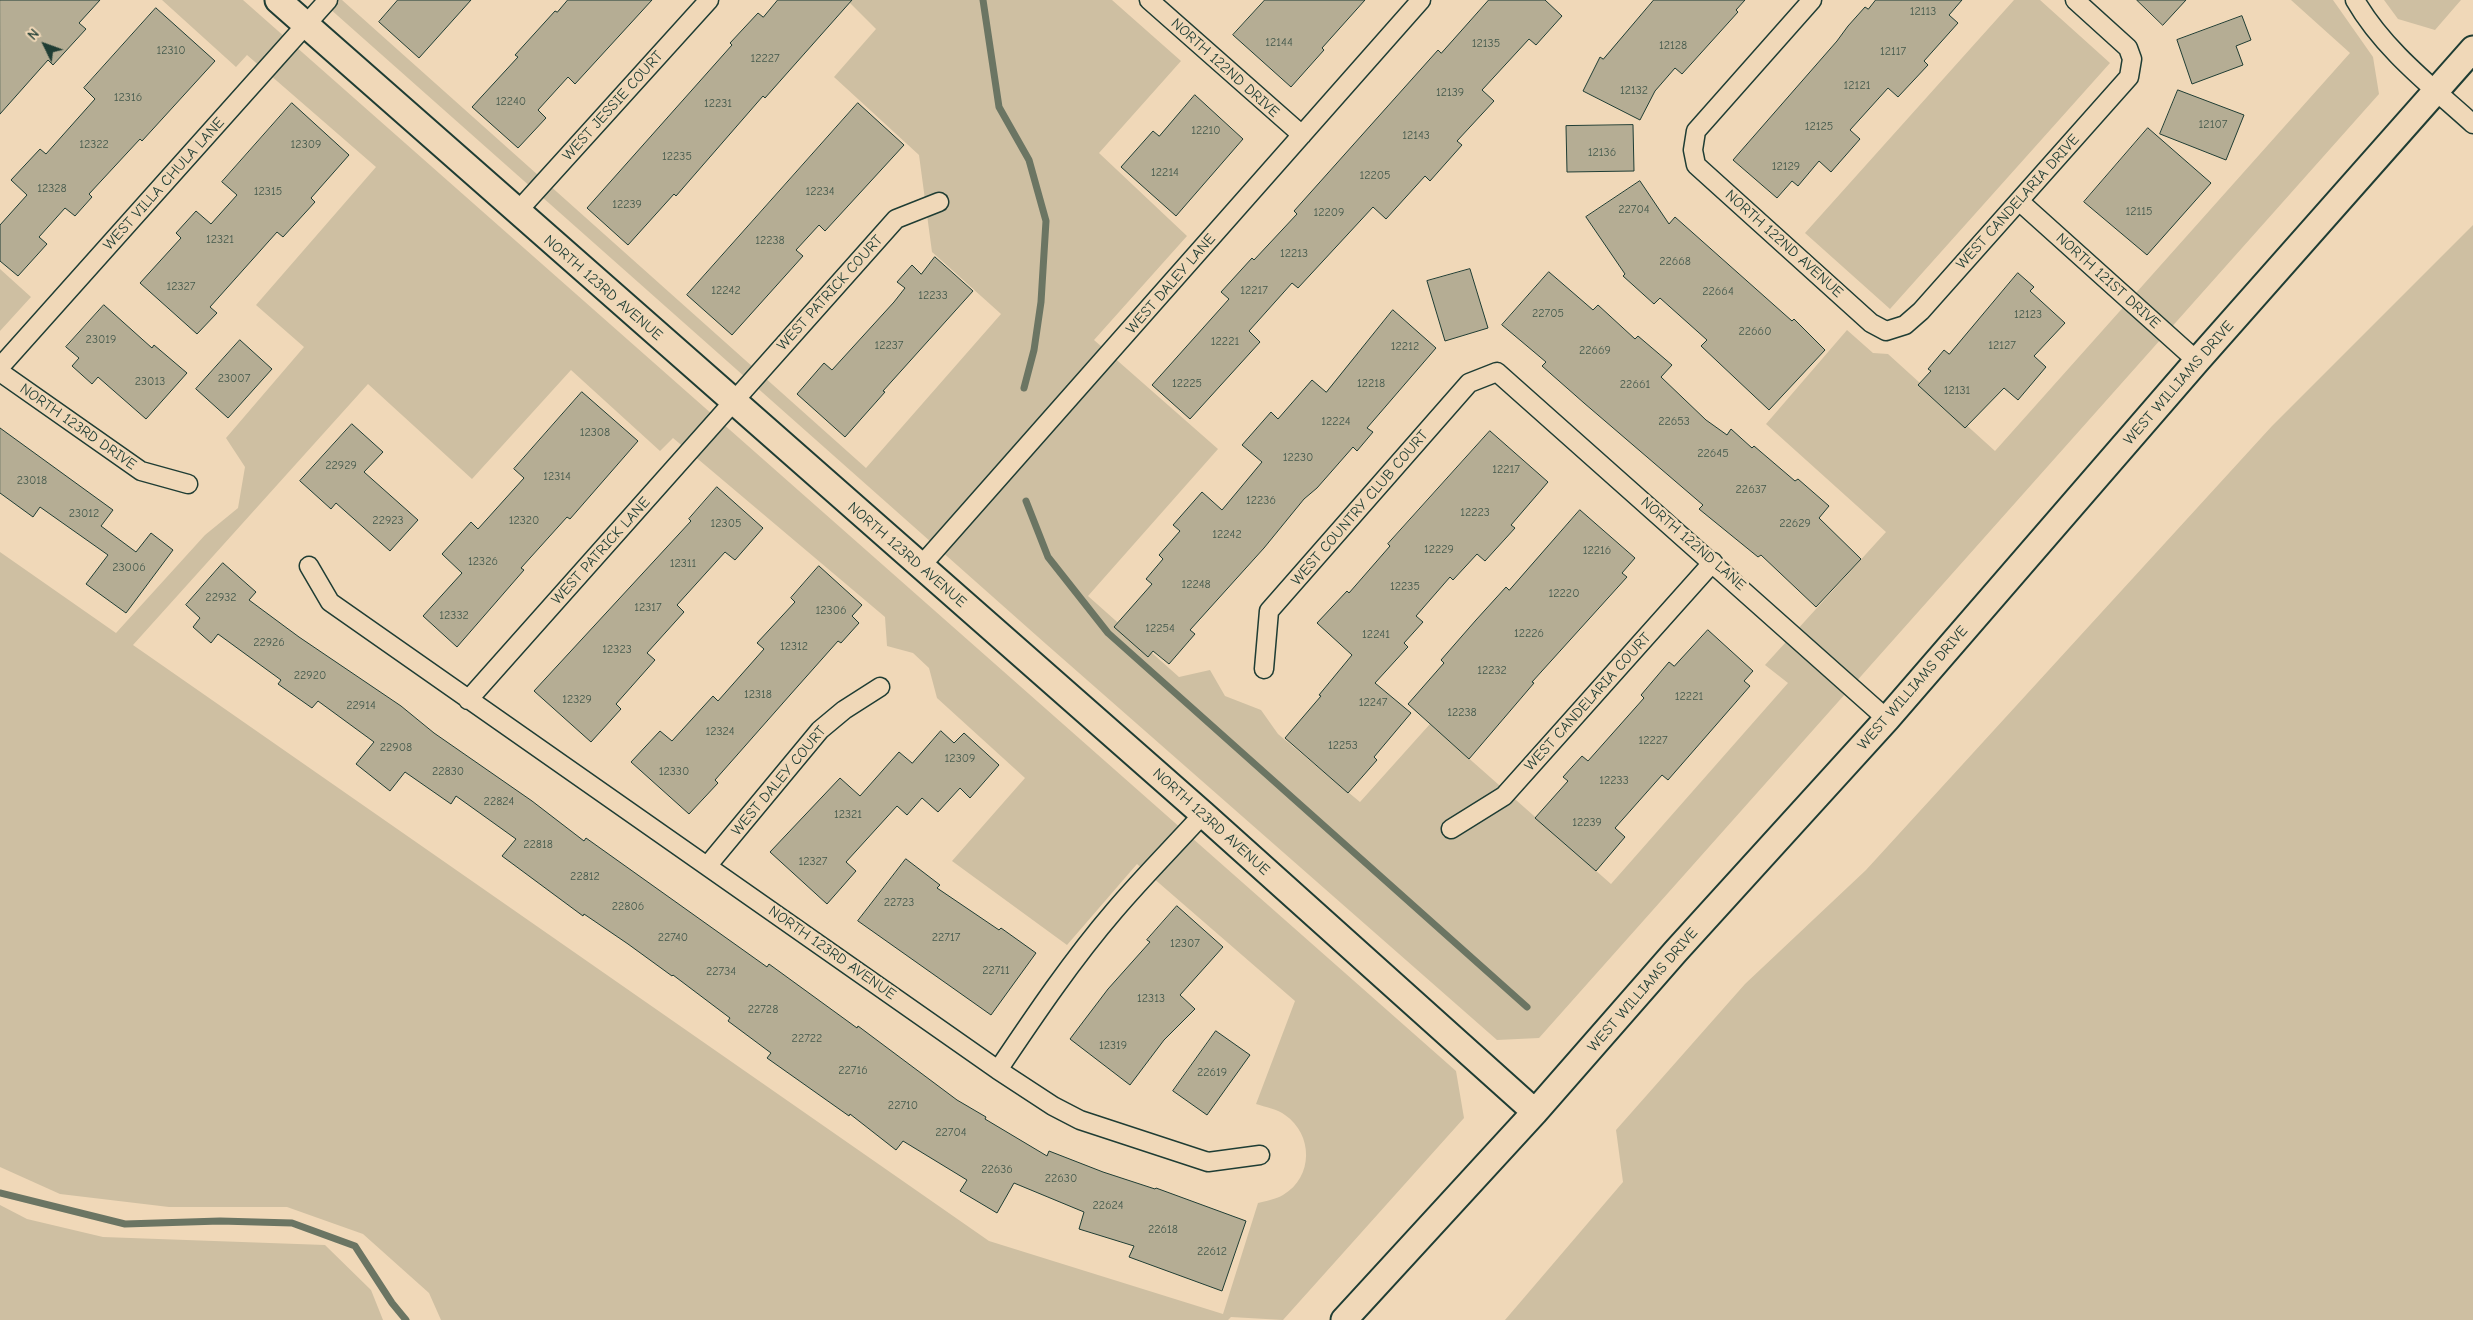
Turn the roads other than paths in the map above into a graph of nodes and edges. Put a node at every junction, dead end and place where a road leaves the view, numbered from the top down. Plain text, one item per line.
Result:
1 (278, 0) edge
2 (328, 0) edge
3 (708, 0) edge
4 (1149, 0) edge
5 (1421, 0) edge
6 (1812, 0) edge
7 (2075, 0) edge
8 (2355, 0) edge
9 (305, 26) junction
10 (2473, 49) edge
11 (2436, 90) junction
12 (2473, 124) edge
13 (1302, 136) junction
14 (2019, 201) junction
15 (939, 202) dead end
16 (517, 212) junction
17 (1886, 331) joint
18 (2197, 361) junction
19 (0, 367) edge
20 (0, 372) edge
21 (1497, 372) joint
22 (734, 402) junction
23 (188, 484) dead end
24 (1713, 562) junction
25 (309, 566) dead end
26 (920, 567) junction
27 (1264, 669) dead end
28 (880, 687) dead end
29 (468, 700) junction
30 (1887, 719) junction
31 (1203, 814) junction
32 (1451, 829) dead end
33 (708, 865) junction
34 (998, 1070) junction
35 (1535, 1112) junction
36 (1260, 1155) dead end
37 (1344, 1320) edge

1 - 9 main road, NORTH 123RD AVENUE
2 - 9 street, WEST VILLA CHULA LANE
3 - 16 street, WEST JESSIE COURT
4 - 13 street, NORTH 122ND DRIVE
5 - 13 street, WEST DALEY LANE
6 - 17 street, NORTH 122ND AVENUE
7 - 14 street, WEST CANDELARIA DRIVE
8 - 11 street
9 - 16 main road, NORTH 123RD AVENUE
9 - 19 street, WEST VILLA CHULA LANE
10 - 11 main road, WEST WILLIAMS DRIVE
11 - 12 street
11 - 18 main road, WEST WILLIAMS DRIVE
13 - 26 street, WEST DALEY LANE
14 - 17 street, WEST CANDELARIA DRIVE
14 - 18 street, NORTH 121ST DRIVE
15 - 22 street, WEST PATRICK COURT
16 - 22 main road, NORTH 123RD AVENUE
18 - 30 main road, WEST WILLIAMS DRIVE
20 - 23 street, NORTH 123RD DRIVE
21 - 24 street, NORTH 122ND LANE
21 - 27 street, WEST COUNTRY CLUB COURT
22 - 26 main road, NORTH 123RD AVENUE
22 - 29 street, WEST PATRICK LANE
24 - 30 street, NORTH 122ND LANE
24 - 32 street, WEST CANDELARIA COURT
25 - 29 street, NORTH 123RD AVENUE
26 - 31 main road, NORTH 123RD AVENUE
28 - 33 street, WEST DALEY COURT
29 - 33 street, NORTH 123RD AVENUE
30 - 35 main road, WEST WILLIAMS DRIVE
31 - 34 street
31 - 35 main road, NORTH 123RD AVENUE
33 - 34 street, NORTH 123RD AVENUE
34 - 36 street, NORTH 123RD AVENUE
35 - 37 main road, WEST WILLIAMS DRIVE

